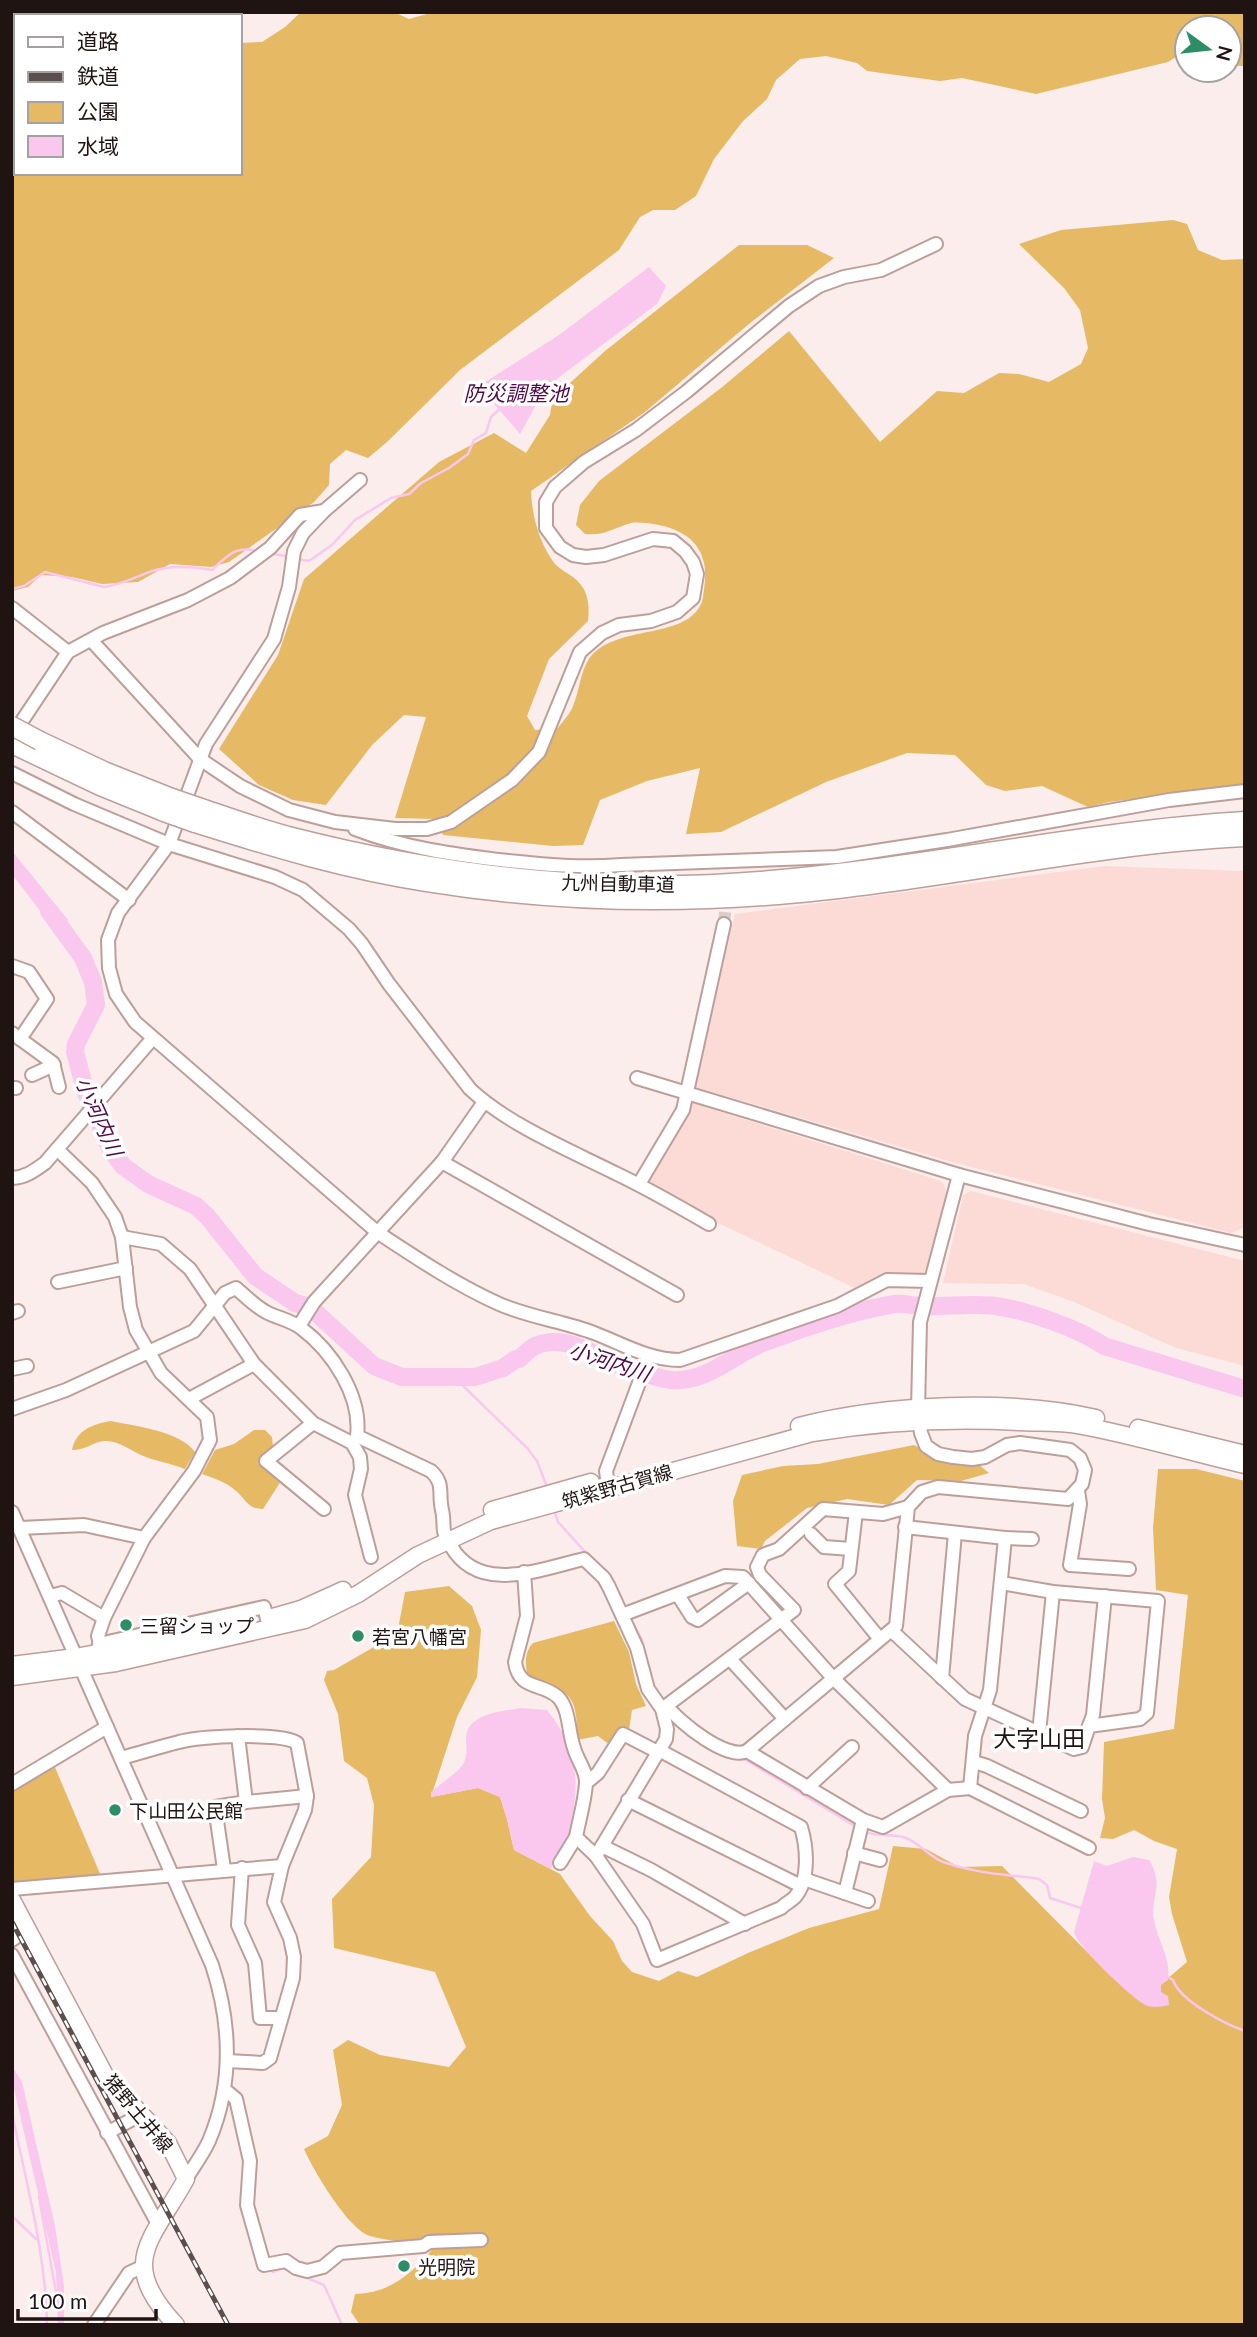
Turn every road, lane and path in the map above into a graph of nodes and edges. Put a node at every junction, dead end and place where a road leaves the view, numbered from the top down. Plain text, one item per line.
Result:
1 (936, 244) dead end
2 (360, 480) dead end
3 (324, 511) junction
4 (12, 608) edge
5 (91, 640) junction
6 (68, 652) junction
7 (12, 726) edge
8 (12, 735) edge
9 (12, 744) edge
10 (37, 748) junction
11 (200, 759) junction
12 (12, 773) edge
13 (1245, 791) edge
14 (12, 812) edge
15 (198, 816) junction
16 (335, 821) junction
17 (1245, 821) edge
18 (1245, 837) edge
19 (169, 844) junction
20 (129, 900) junction
21 (724, 924) tunnel mouth
22 (12, 966) edge
23 (16, 1036) edge
24 (153, 1038) junction
25 (54, 1065) junction
26 (32, 1075) dead end
27 (637, 1078) dead end
28 (59, 1087) dead end
29 (687, 1092) junction
30 (484, 1102) junction
31 (57, 1149) junction
32 (442, 1162) junction
33 (959, 1175) junction
34 (12, 1178) edge
35 (639, 1184) junction
36 (709, 1224) dead end
37 (377, 1232) junction
38 (122, 1237) junction
39 (1245, 1245) edge
40 (126, 1268) junction
41 (58, 1282) dead end
42 (928, 1285) junction
43 (677, 1295) dead end
44 (215, 1306) junction
45 (300, 1324) junction
46 (146, 1351) junction
47 (648, 1359) junction
48 (254, 1364) junction
49 (27, 1366) dead end
50 (12, 1369) edge
51 (190, 1399) junction
52 (12, 1409) edge
53 (919, 1415) junction
54 (313, 1423) junction
55 (354, 1440) junction
56 (1245, 1454) edge
57 (1245, 1465) edge
58 (607, 1478) junction
59 (1079, 1490) junction
60 (908, 1507) junction
61 (324, 1509) dead end
62 (12, 1512) edge
63 (856, 1512) junction
64 (905, 1527) junction
65 (20, 1528) junction
66 (956, 1533) junction
67 (446, 1534) junction
68 (811, 1534) dead end
69 (144, 1538) junction
70 (1005, 1538) junction
71 (1032, 1539) dead end
72 (851, 1549) junction
73 (371, 1557) dead end
74 (1129, 1569) dead end
75 (524, 1572) junction
76 (749, 1583) junction
77 (1001, 1583) junction
78 (1053, 1592) junction
79 (678, 1595) junction
80 (50, 1596) junction
81 (1105, 1596) junction
82 (622, 1615) junction
83 (104, 1618) junction
84 (782, 1620) junction
85 (892, 1632) junction
86 (879, 1638) junction
87 (100, 1647) junction
88 (730, 1659) junction
89 (79, 1662) junction
90 (12, 1665) edge
91 (12, 1677) edge
92 (833, 1678) junction
93 (942, 1678) junction
94 (665, 1708) junction
95 (984, 1708) junction
96 (785, 1719) junction
97 (1090, 1726) junction
98 (107, 1727) junction
99 (1039, 1733) junction
100 (239, 1736) junction
101 (852, 1748) dead end
102 (659, 1750) junction
103 (747, 1751) junction
104 (121, 1758) junction
105 (974, 1762) junction
106 (586, 1783) junction
107 (12, 1784) edge
108 (807, 1788) junction
109 (970, 1788) junction
110 (948, 1790) junction
111 (307, 1796) junction
112 (628, 1800) junction
113 (246, 1802) junction
114 (1081, 1811) dead end
115 (863, 1820) junction
116 (576, 1837) junction
117 (1089, 1848) dead end
118 (599, 1851) junction
119 (854, 1853) junction
120 (880, 1860) dead end
121 (560, 1863) dead end
122 (282, 1866) junction
123 (242, 1868) junction
124 (224, 1869) junction
125 (172, 1873) junction
126 (802, 1882) junction
127 (12, 1889) edge
128 (845, 1893) junction
129 (868, 1901) dead end
130 (15, 1910) edge
131 (746, 1924) junction
132 (27, 1928) junction
133 (12, 1940) edge
134 (12, 1955) edge
135 (280, 2018) junction
136 (227, 2062) junction
137 (224, 2089) junction
138 (140, 2115) junction
139 (107, 2133) junction
140 (186, 2179) junction
141 (159, 2226) junction
142 (481, 2241) dead end
143 (142, 2267) junction
144 (94, 2325) edge
145 (176, 2325) edge

1 - 16 street
2 - 3 street
3 - 5 street
3 - 11 street
4 - 6 street
5 - 6 street
5 - 11 street
6 - 8 street
7 - 10 highway, 九州自動車道, bridge
9 - 10 highway, 九州自動車道
10 - 15 highway, 九州自動車道, bridge
11 - 16 street
11 - 19 street
12 - 19 street
13 - 16 street
14 - 20 street
15 - 17 highway, 九州自動車道
15 - 18 highway, 九州自動車道
19 - 20 street
19 - 30 street
20 - 24 street
21 - 29 street
22 - 23 street
23 - 25 street
24 - 31 street
24 - 37 street
25 - 26 street
25 - 28 street
27 - 29 street
29 - 33 street
29 - 35 street
30 - 32 street
30 - 35 street
31 - 34 street
31 - 38 street
32 - 37 street
32 - 43 street
33 - 39 street
33 - 42 street
35 - 36 street
37 - 45 street
37 - 47 street
38 - 40 street
38 - 44 street
40 - 41 street
40 - 46 street
42 - 47 street
42 - 53 street
44 - 45 street
44 - 46 street
44 - 48 street
45 - 55 street
46 - 51 street
46 - 52 street
47 - 58 street
48 - 51 street
48 - 54 street
49 - 50 street
51 - 69 street
53 - 56 main road, 筑紫野古賀線
53 - 57 main road, 筑紫野古賀線
53 - 58 main road, 筑紫野古賀線
53 - 59 street
53 - 67 main road, 筑紫野古賀線
54 - 55 street
54 - 61 street
55 - 67 street
55 - 73 street
58 - 67 main road, 筑紫野古賀線
59 - 60 street
59 - 74 street
60 - 63 street
60 - 64 street
62 - 65 street
63 - 72 street
63 - 84 street
64 - 66 street
64 - 85 street
65 - 69 street
65 - 80 street
66 - 70 street
66 - 93 street
67 - 75 street
67 - 87 main road, 筑紫野古賀線
67 - 89 main road, 筑紫野古賀線
68 - 72 street
69 - 83 street
70 - 71 street
70 - 77 street
72 - 86 street
75 - 82 street
75 - 106 street
76 - 79 street
76 - 79 street
76 - 84 street
77 - 78 street
77 - 95 street
78 - 81 street
78 - 99 street
79 - 82 street
80 - 83 street
80 - 89 street
81 - 97 street
81 - 97 street
82 - 94 street
83 - 87 street
84 - 88 street
84 - 92 street
85 - 86 street
85 - 93 street
86 - 92 street
87 - 89 main road, 筑紫野古賀線
88 - 94 street
88 - 96 street
89 - 90 main road, 筑紫野古賀線
89 - 91 main road, 筑紫野古賀線
89 - 98 street
92 - 96 street
92 - 110 street
93 - 95 street
94 - 102 street
94 - 103 street
95 - 99 street
95 - 105 street
96 - 103 street
97 - 99 street
98 - 104 street
98 - 107 street
100 - 104 street
100 - 111 street
100 - 113 street
101 - 108 street
102 - 106 street
102 - 112 street
102 - 126 street
103 - 108 street
104 - 125 street
105 - 109 street
105 - 114 street
106 - 116 street
108 - 115 street
109 - 110 street
109 - 117 street
110 - 115 street
111 - 113 street
111 - 122 street
112 - 118 street
112 - 126 street
113 - 124 street
115 - 119 street
116 - 118 street
116 - 121 street
118 - 131 street
118 - 131 street
119 - 120 street
119 - 128 street
122 - 123 street
122 - 135 street
123 - 124 street
123 - 135 street
124 - 125 street
125 - 127 street
125 - 136 street
126 - 128 street
126 - 131 street
128 - 129 street
130 - 132 main road, 猪野土井線
132 - 133 street
132 - 138 main road, 猪野土井線
134 - 139 street
135 - 136 street
136 - 137 street
137 - 140 street
137 - 142 street
138 - 139 street
138 - 140 main road, 猪野土井線
139 - 141 street
140 - 141 main road
141 - 143 main road
143 - 144 street
143 - 145 main road

